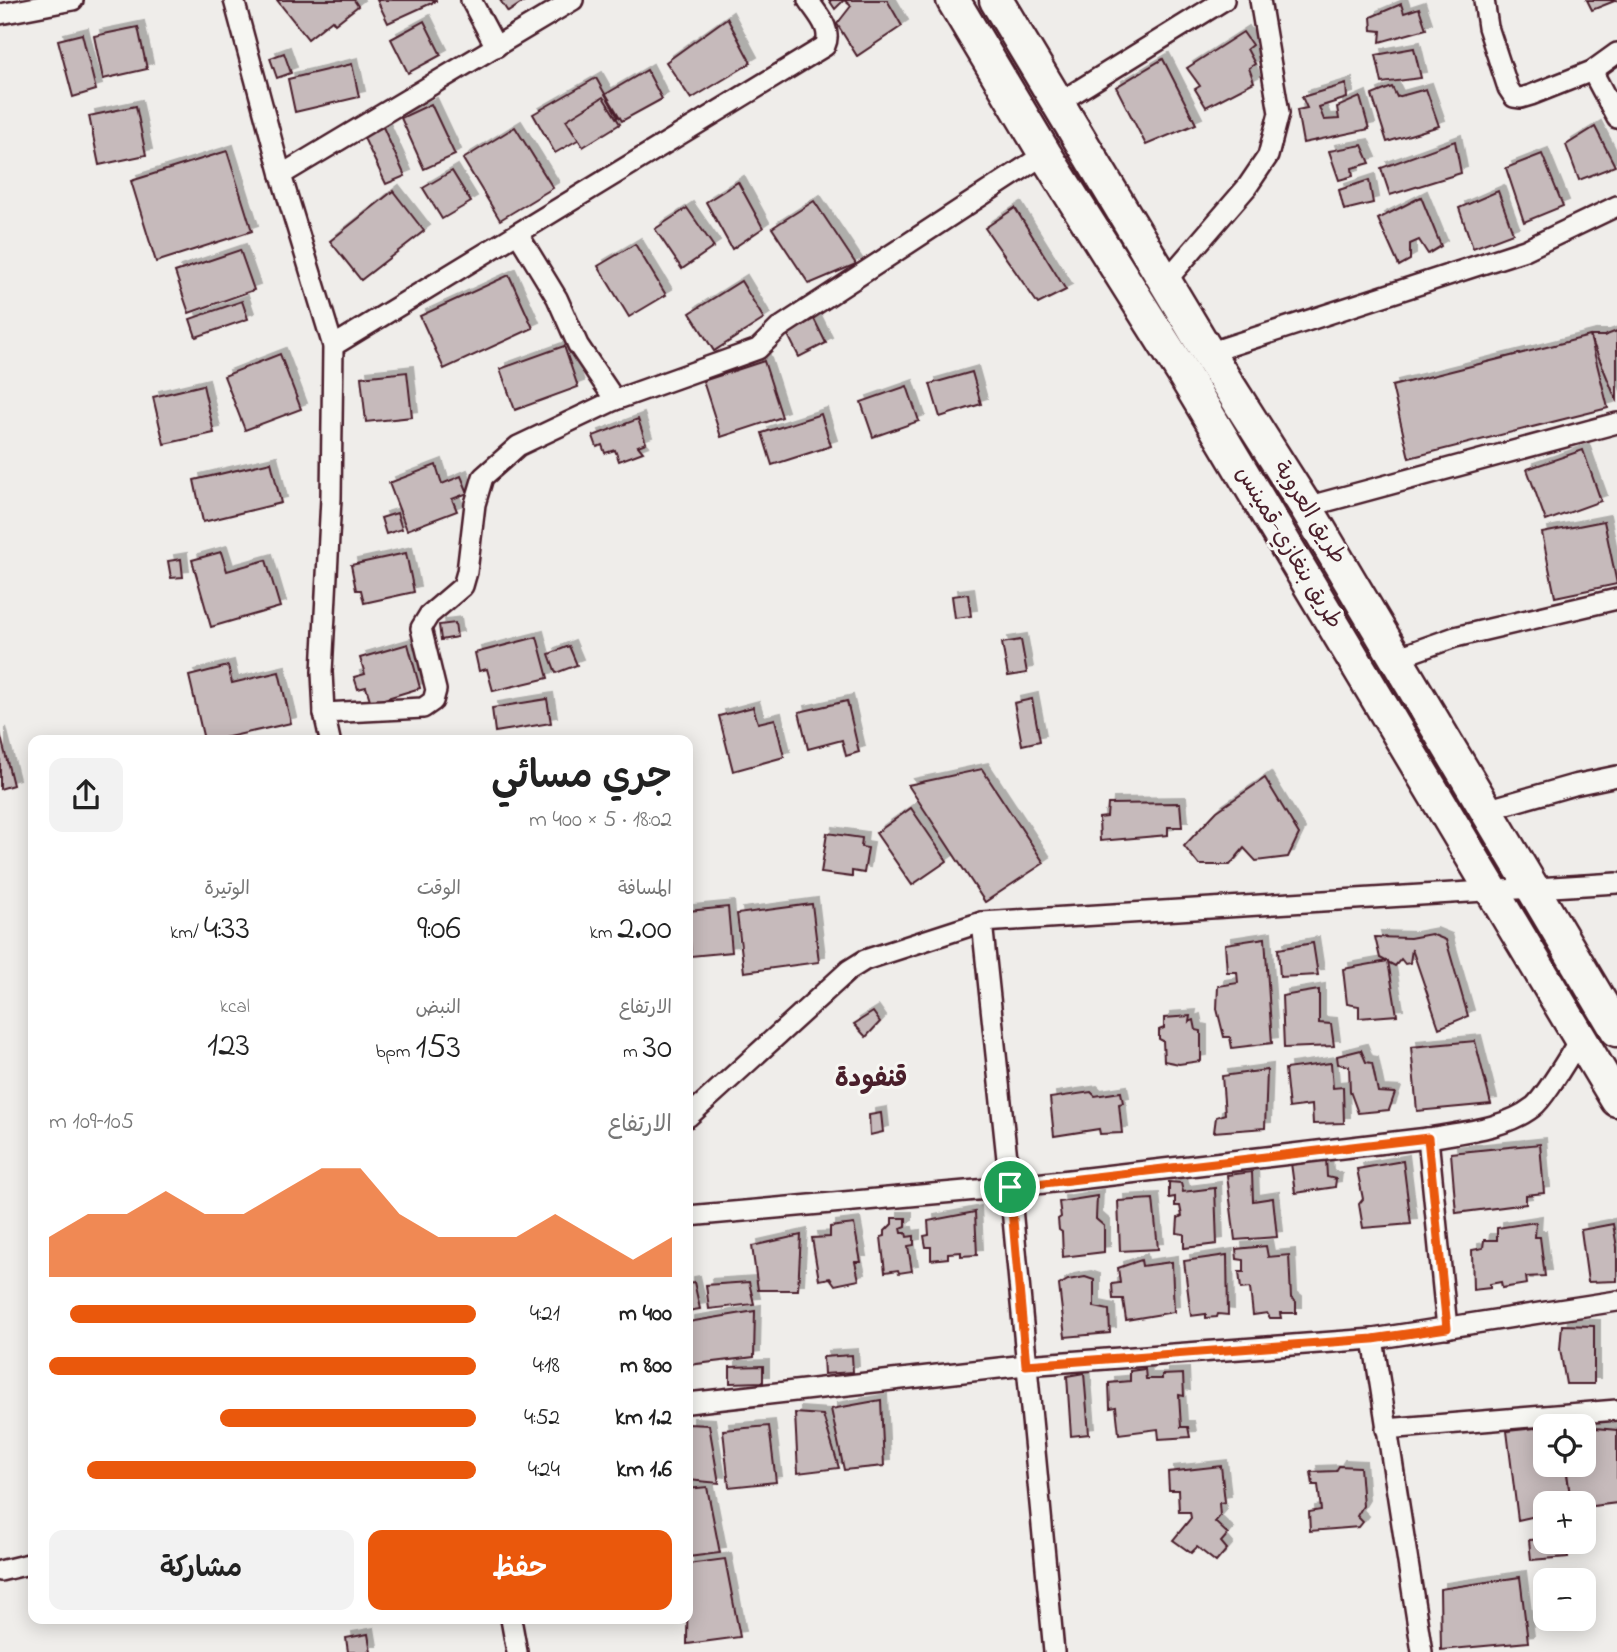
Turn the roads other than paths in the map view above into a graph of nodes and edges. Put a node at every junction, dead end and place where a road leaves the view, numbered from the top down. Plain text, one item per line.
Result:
1 (73, 0) edge
2 (234, 0) edge
3 (471, 0) edge
4 (573, 0) edge
5 (808, 0) edge
6 (953, 0) edge
7 (996, 0) edge
8 (1224, 0) edge
9 (1261, 0) edge
10 (1484, 0) edge
11 (0, 14) edge
12 (496, 47) junction
13 (1617, 53) edge
14 (1592, 71) junction
15 (1058, 103) junction
16 (1617, 118) edge
17 (1045, 154) junction
18 (281, 175) junction
19 (1617, 206) edge
20 (518, 234) junction
21 (1166, 282) junction
22 (333, 346) junction
23 (1208, 353) junction
24 (614, 400) junction
25 (1617, 423) edge
26 (1306, 507) junction
27 (1617, 599) edge
28 (1396, 658) junction
29 (324, 713) junction
30 (330, 735) edge
31 (1617, 776) edge
32 (1486, 810) junction
33 (1617, 883) edge
34 (1533, 889) junction
35 (1493, 891) junction
36 (982, 922) junction
37 (1617, 1030) edge
38 (1580, 1039) junction
39 (1617, 1100) edge
40 (693, 1112) edge
41 (1428, 1138) junction
42 (1010, 1187) junction
43 (693, 1216) edge
44 (1617, 1301) edge
45 (1447, 1328) junction
46 (1373, 1339) junction
47 (1026, 1365) junction
48 (693, 1402) edge
49 (1617, 1410) edge
50 (1386, 1429) junction
51 (28, 1564) edge
52 (0, 1571) edge
53 (512, 1624) edge
54 (517, 1652) edge
55 (1054, 1652) edge
56 (1422, 1652) edge

1 - 11 street
2 - 18 street
3 - 12 street
4 - 12 street
5 - 20 street
6 - 17 main road, طريق بنغازي-قمينس
7 - 15 main road, طريق العروبة
8 - 15 street
9 - 21 street
10 - 14 street
12 - 18 street
13 - 14 street
14 - 16 street
15 - 21 main road, طريق العروبة
17 - 24 street
17 - 35 main road, طريق بنغازي-قمينس
18 - 22 street
19 - 23 street
20 - 22 street
20 - 24 street
21 - 23 main road, طريق العروبة
22 - 29 street
23 - 26 main road, طريق العروبة
24 - 29 street
25 - 26 street
26 - 28 main road, طريق العروبة
27 - 28 street
28 - 32 main road, طريق العروبة
29 - 30 street
31 - 32 street
32 - 34 main road, طريق العروبة
33 - 34 street
34 - 35 street
34 - 37 main road, طريق العروبة
35 - 36 street
35 - 38 main road, طريق بنغازي-قمينس
36 - 40 street
36 - 42 street
38 - 39 main road, طريق بنغازي-قمينس
38 - 41 street
41 - 42 street
41 - 45 street
42 - 43 street
42 - 47 street
44 - 45 street
45 - 46 street
46 - 47 street
46 - 50 street
47 - 48 street
47 - 55 street
49 - 50 street
50 - 56 street
51 - 52 street
53 - 54 street

